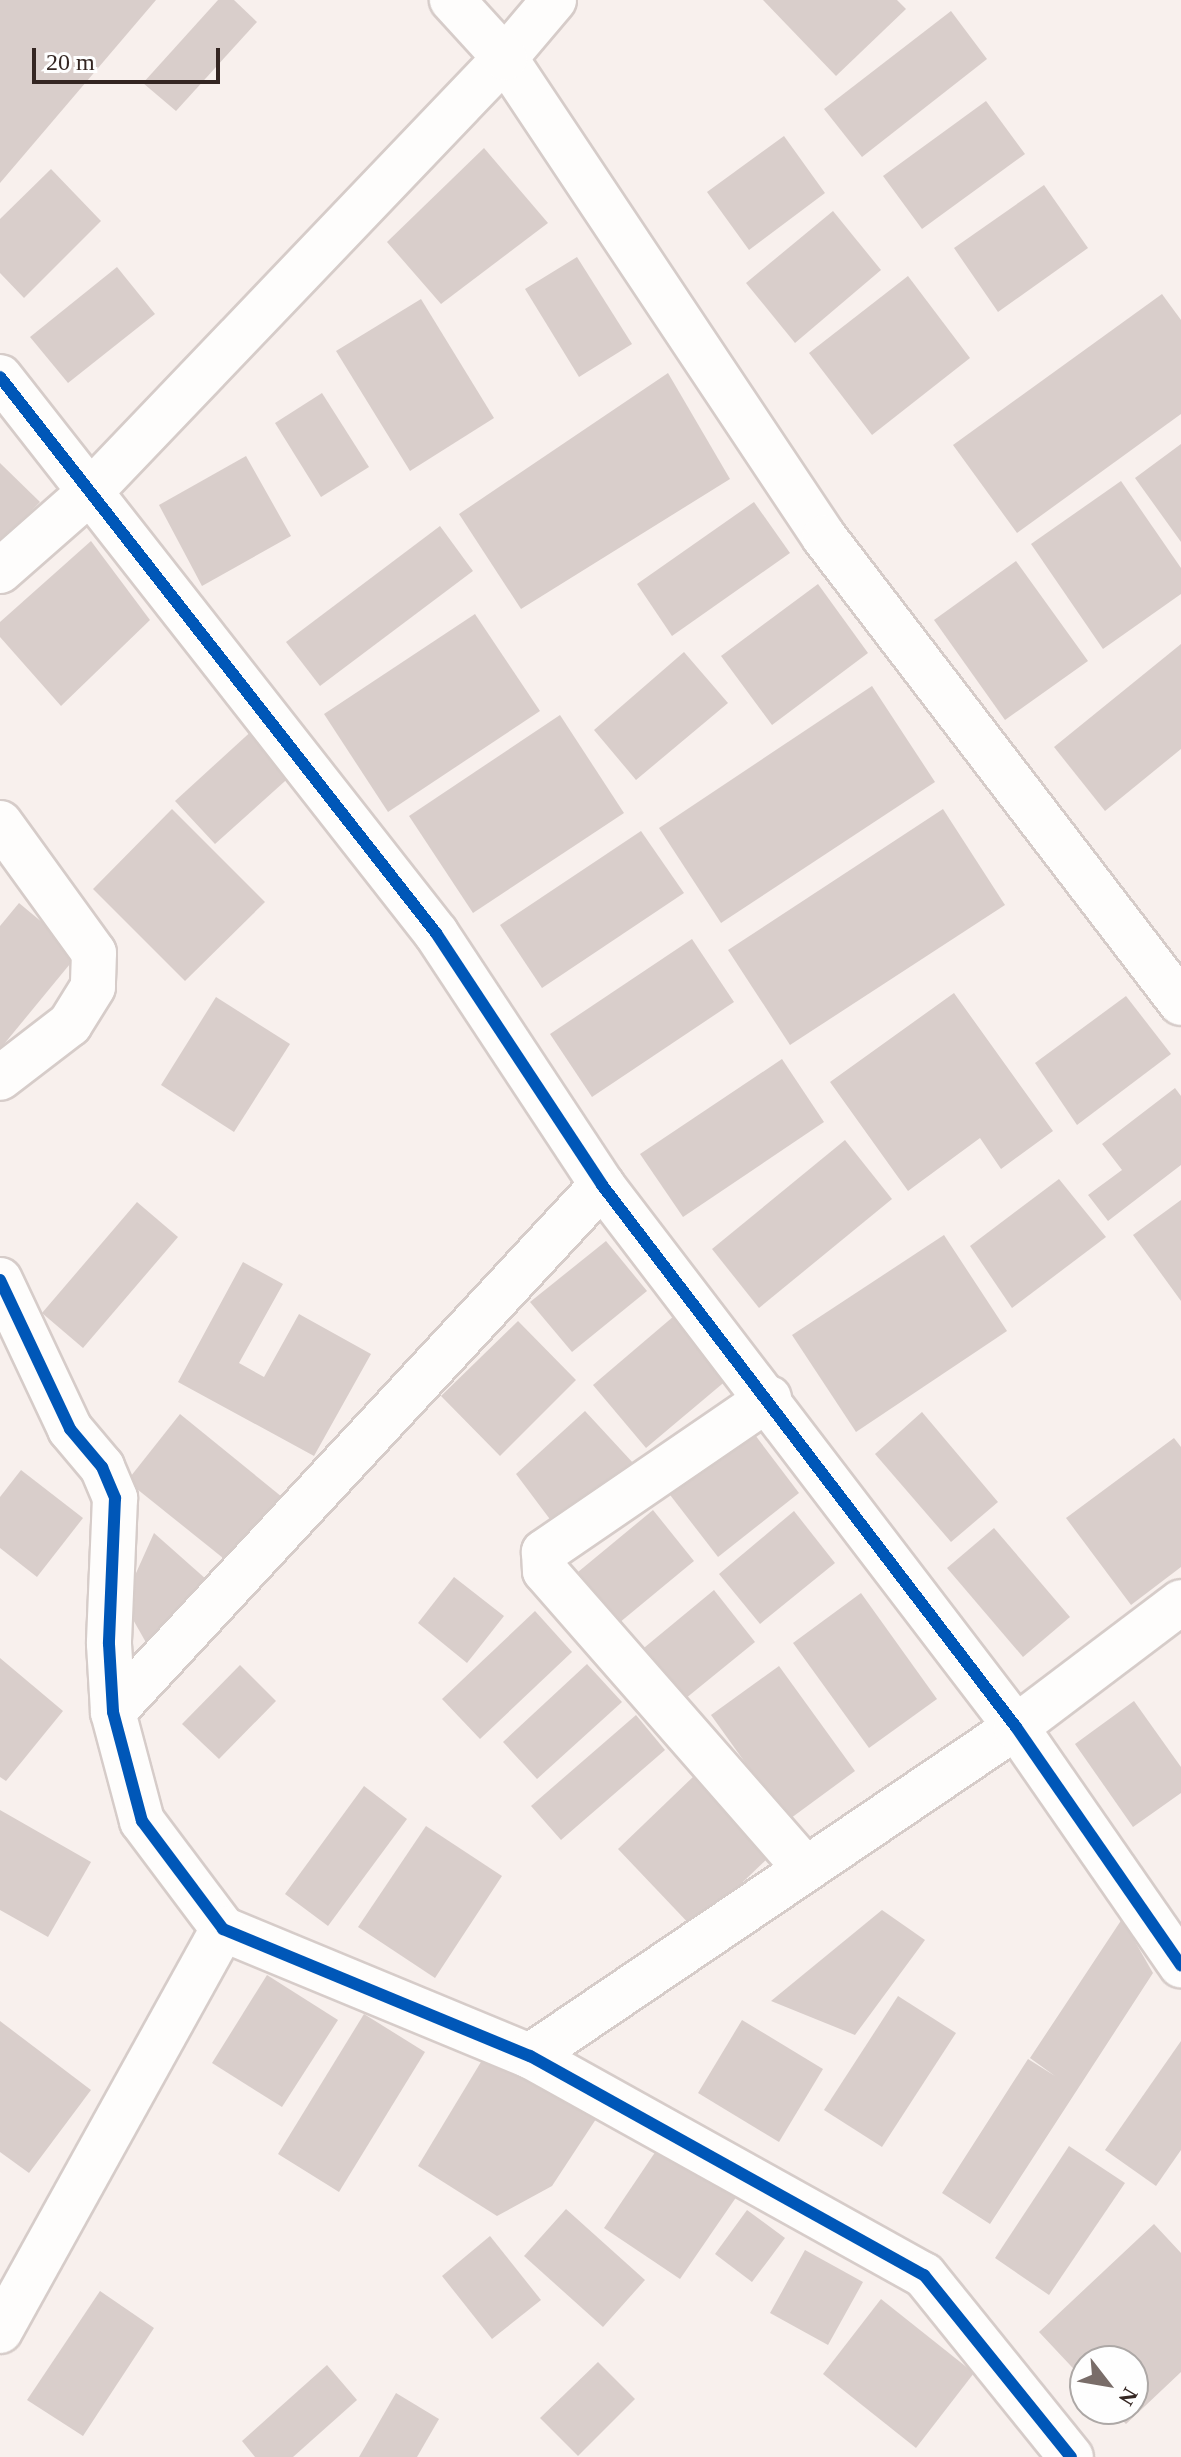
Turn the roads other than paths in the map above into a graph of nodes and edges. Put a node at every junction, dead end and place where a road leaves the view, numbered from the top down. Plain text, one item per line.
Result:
1 (452, 0) edge
2 (554, 0) edge
3 (505, 58) junction
4 (0, 377) edge
5 (91, 491) junction
6 (0, 571) edge
7 (0, 823) edge
8 (1181, 1003) edge
9 (0, 1078) edge
10 (602, 1185) junction
11 (0, 1280) edge
12 (769, 1398) junction
13 (1181, 1602) edge
14 (113, 1712) junction
15 (1016, 1727) junction
16 (803, 1866) junction
17 (223, 1929) junction
18 (1181, 1965) edge
19 (530, 2056) junction
20 (0, 2331) edge
21 (1071, 2457) edge

1 - 3 street
2 - 3 street
3 - 5 street
3 - 8 street
4 - 5 street
5 - 6 street
5 - 10 street
7 - 9 street
10 - 12 street
10 - 14 street
11 - 14 street
12 - 15 street
12 - 16 street
13 - 15 street
14 - 17 street
15 - 16 street
15 - 18 street
16 - 19 street
17 - 19 street
17 - 20 street
19 - 21 street

